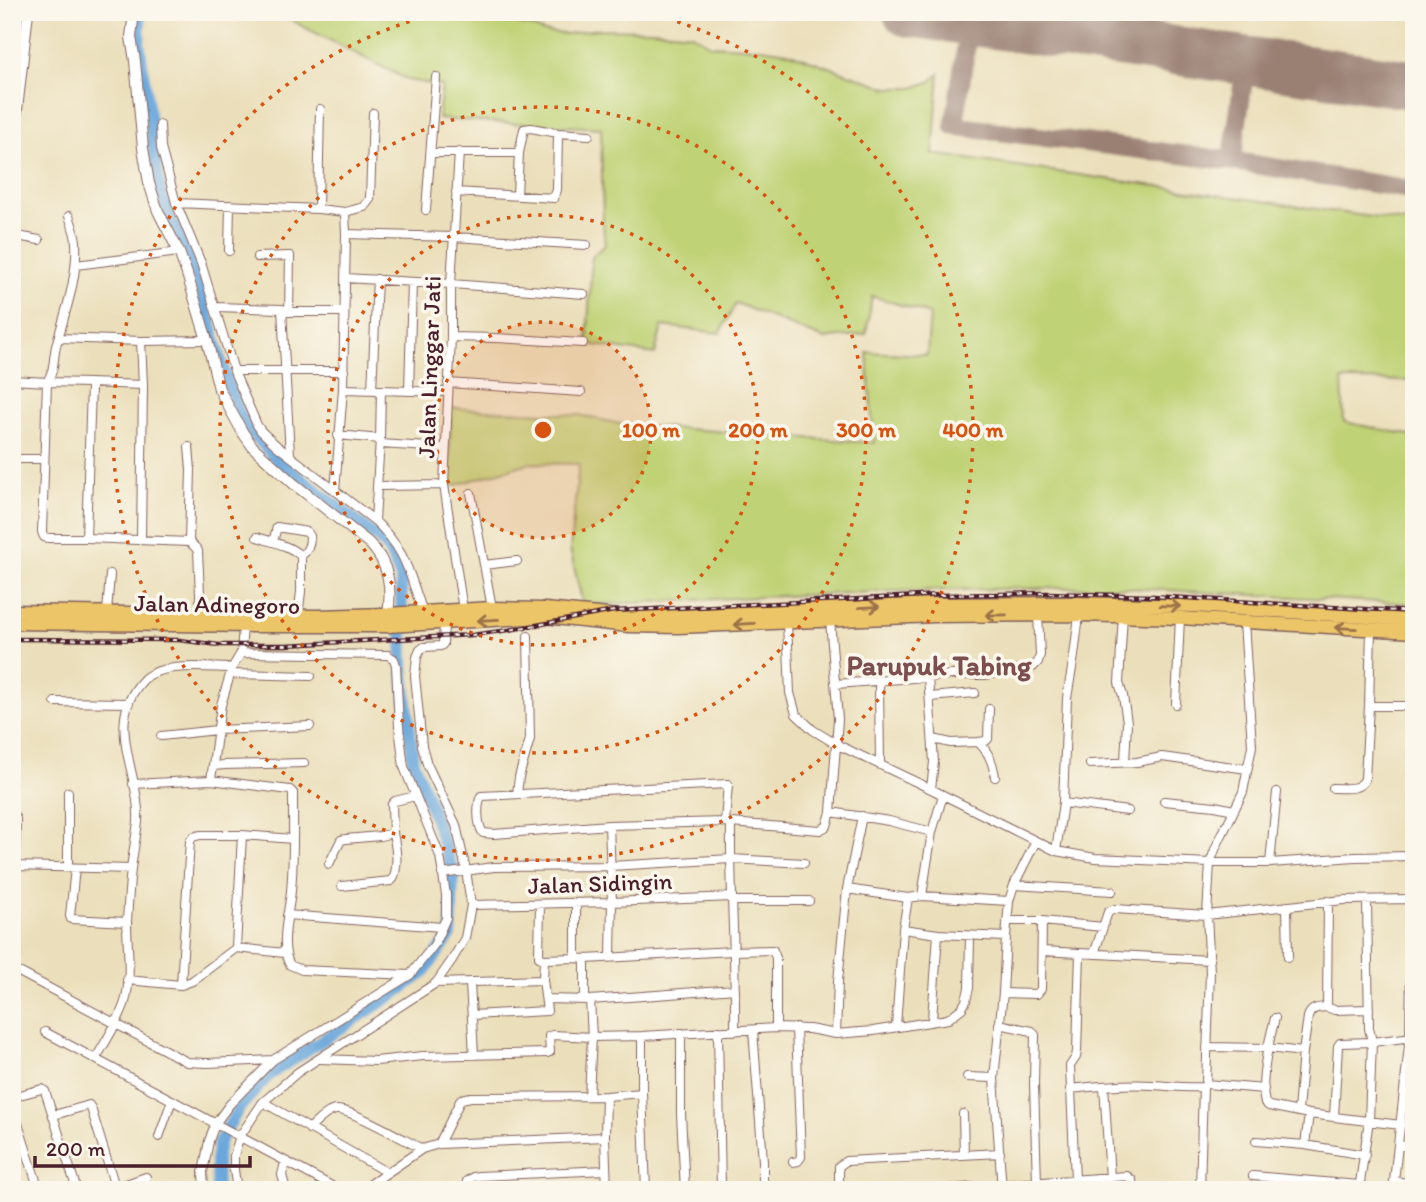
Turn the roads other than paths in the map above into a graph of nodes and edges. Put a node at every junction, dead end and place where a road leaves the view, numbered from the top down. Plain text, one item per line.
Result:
1 (28, 12) edge
2 (134, 12) edge
3 (436, 77) dead end
4 (320, 109) dead end
5 (373, 113) dead end
6 (160, 125) dead end
7 (558, 133) junction
8 (589, 135) dead end
9 (459, 152) junction
10 (12, 153) edge
11 (432, 153) junction
12 (519, 153) junction
13 (456, 192) junction
14 (517, 195) junction
15 (176, 203) junction
16 (230, 205) junction
17 (318, 209) junction
18 (426, 210) dead end
19 (345, 212) junction
20 (69, 216) dead end
21 (346, 234) junction
22 (12, 235) edge
23 (453, 237) junction
24 (39, 240) dead end
25 (587, 245) dead end
26 (229, 251) dead end
27 (178, 253) junction
28 (257, 257) dead end
29 (76, 265) junction
30 (345, 278) junction
31 (377, 279) junction
32 (412, 282) junction
33 (451, 284) junction
34 (583, 295) dead end
35 (216, 307) junction
36 (285, 310) junction
37 (344, 312) junction
38 (450, 337) junction
39 (58, 338) junction
40 (207, 340) junction
41 (141, 341) junction
42 (583, 344) dead end
43 (234, 371) junction
44 (285, 371) junction
45 (344, 371) junction
46 (12, 380) edge
47 (47, 383) junction
48 (89, 383) junction
49 (143, 384) junction
50 (448, 388) junction
51 (343, 389) junction
52 (376, 390) junction
53 (409, 391) junction
54 (580, 391) dead end
55 (338, 435) junction
56 (380, 442) junction
57 (189, 447) dead end
58 (445, 448) junction
59 (290, 454) junction
60 (12, 459) edge
61 (44, 459) junction
62 (444, 485) junction
63 (378, 486) junction
64 (335, 491) junction
65 (471, 493) dead end
66 (375, 521) junction
67 (257, 537) dead end
68 (86, 538) junction
69 (141, 540) junction
70 (189, 542) junction
71 (273, 542) junction
72 (301, 556) junction
73 (517, 561) dead end
74 (484, 565) junction
75 (110, 574) dead end
76 (492, 608) junction
77 (463, 610) junction
78 (936, 610) junction
79 (12, 611) edge
80 (1194, 612) junction
81 (107, 613) junction
82 (1038, 615) junction
83 (1079, 615) junction
84 (1123, 615) junction
85 (421, 616) junction
86 (388, 618) junction
87 (1180, 618) junction
88 (201, 620) junction
89 (830, 620) junction
90 (1414, 620) edge
91 (298, 621) junction
92 (444, 622) junction
93 (629, 622) junction
94 (787, 622) junction
95 (1244, 622) junction
96 (12, 623) edge
97 (243, 625) junction
98 (1371, 629) junction
99 (1414, 632) edge
100 (528, 636) dead end
101 (241, 653) junction
102 (232, 671) junction
103 (311, 676) dead end
104 (928, 677) junction
105 (879, 682) junction
106 (836, 684) junction
107 (975, 693) dead end
108 (930, 696) junction
109 (55, 702) dead end
110 (129, 703) junction
111 (1176, 704) dead end
112 (1369, 706) junction
113 (1414, 706) edge
114 (989, 709) dead end
115 (310, 726) dead end
116 (217, 730) junction
117 (160, 736) dead end
118 (933, 739) junction
119 (978, 743) junction
120 (835, 744) junction
121 (1125, 762) junction
122 (304, 763) dead end
123 (880, 764) junction
124 (1090, 764) dead end
125 (214, 766) junction
126 (1247, 769) junction
127 (995, 777) dead end
128 (211, 780) junction
129 (133, 784) junction
130 (1334, 788) dead end
131 (931, 789) junction
132 (68, 792) dead end
133 (1277, 792) dead end
134 (517, 794) junction
135 (943, 794) junction
136 (415, 796) junction
137 (1164, 801) dead end
138 (1063, 803) junction
139 (1234, 810) junction
140 (1128, 811) dead end
141 (831, 812) junction
142 (12, 815) edge
143 (862, 816) junction
144 (728, 823) junction
145 (609, 825) junction
146 (932, 832) junction
147 (393, 833) junction
148 (242, 835) junction
149 (293, 839) junction
150 (1036, 841) junction
151 (1056, 851) junction
152 (1414, 856) edge
153 (731, 859) junction
154 (804, 863) dead end
155 (1210, 863) junction
156 (1270, 863) junction
157 (330, 864) dead end
158 (14, 866) edge
159 (610, 866) junction
160 (71, 868) junction
161 (131, 869) junction
162 (465, 870) junction
163 (444, 874) junction
164 (1014, 885) junction
165 (342, 886) dead end
166 (847, 889) junction
167 (1112, 891) dead end
168 (922, 896) junction
169 (908, 898) junction
170 (732, 899) junction
171 (1413, 899) edge
172 (1367, 900) junction
173 (808, 901) dead end
174 (1009, 901) junction
175 (1328, 901) junction
176 (612, 902) junction
177 (576, 903) junction
178 (540, 904) junction
179 (471, 905) junction
180 (1287, 906) junction
181 (13, 909) edge
182 (287, 915) junction
183 (1207, 915) junction
184 (1007, 920) junction
185 (1042, 921) junction
186 (128, 922) junction
187 (442, 927) junction
188 (1103, 927) junction
189 (904, 929) junction
190 (938, 933) junction
191 (970, 936) junction
192 (1006, 937) junction
193 (12, 941) edge
194 (236, 948) junction
195 (733, 951) junction
196 (1042, 951) junction
197 (285, 953) junction
198 (1080, 953) junction
199 (1094, 954) junction
200 (611, 957) junction
201 (1288, 957) dead end
202 (580, 958) junction
203 (544, 959) junction
204 (1209, 960) junction
205 (21, 973) dead end
206 (410, 975) junction
207 (127, 980) junction
208 (543, 980) junction
209 (436, 983) junction
210 (470, 983) junction
211 (181, 985) junction
212 (735, 989) junction
213 (1003, 993) junction
214 (546, 999) junction
215 (588, 1000) junction
216 (1327, 1007) junction
217 (1369, 1009) junction
218 (472, 1015) junction
219 (1275, 1018) dead end
220 (932, 1020) junction
221 (115, 1024) junction
222 (999, 1024) junction
223 (896, 1026) junction
224 (776, 1028) junction
225 (796, 1028) junction
226 (753, 1030) junction
227 (718, 1031) junction
228 (735, 1031) junction
229 (45, 1032) dead end
230 (681, 1033) junction
231 (836, 1034) junction
232 (642, 1036) junction
233 (592, 1037) junction
234 (1412, 1037) edge
235 (1373, 1042) junction
236 (1207, 1048) junction
237 (1268, 1048) junction
238 (1303, 1052) junction
239 (474, 1055) junction
240 (96, 1058) junction
241 (320, 1059) junction
242 (273, 1060) junction
243 (967, 1077) dead end
244 (995, 1078) junction
245 (1104, 1086) junction
246 (1204, 1086) junction
247 (1070, 1089) junction
248 (1264, 1089) junction
249 (642, 1093) junction
250 (589, 1096) junction
251 (606, 1096) junction
252 (12, 1097) edge
253 (172, 1100) junction
254 (263, 1102) junction
255 (12, 1105) edge
256 (1298, 1111) junction
257 (963, 1114) dead end
258 (1309, 1114) junction
259 (54, 1115) junction
260 (1334, 1117) junction
261 (1369, 1120) junction
262 (217, 1125) junction
263 (1401, 1125) junction
264 (309, 1129) junction
265 (238, 1135) junction
266 (159, 1137) dead end
267 (605, 1137) junction
268 (1256, 1140) dead end
269 (439, 1144) junction
270 (1305, 1145) junction
271 (1398, 1145) junction
272 (1414, 1146) edge
273 (422, 1149) junction
274 (1000, 1153) junction
275 (1365, 1155) junction
276 (964, 1156) junction
277 (285, 1162) junction
278 (793, 1162) dead end
279 (606, 1170) junction
280 (386, 1172) junction
281 (1253, 1176) dead end
282 (146, 1177) dead end
283 (1097, 1178) junction
284 (1110, 1178) junction
285 (1069, 1184) edge
286 (1414, 1184) edge
287 (1035, 1185) edge
288 (1289, 1185) edge
289 (1394, 1185) edge
290 (969, 1188) edge
291 (1002, 1188) edge
292 (1359, 1188) edge
293 (114, 1189) edge
294 (38, 1190) edge
295 (78, 1190) edge
296 (204, 1190) edge
297 (237, 1190) edge
298 (286, 1190) edge
299 (339, 1190) edge
300 (362, 1190) edge
301 (466, 1190) edge
302 (607, 1190) edge
303 (646, 1190) edge
304 (685, 1190) edge
305 (721, 1190) edge
306 (763, 1190) edge
307 (839, 1190) edge
308 (933, 1190) edge
309 (1098, 1190) edge
310 (1133, 1190) edge
311 (1200, 1190) edge

1 - 10 street
2 - 27 street
3 - 11 street
4 - 17 street
5 - 19 street
6 - 15 street
7 - 8 street
7 - 12 street
7 - 14 street
9 - 11 street
9 - 12 street
9 - 13 street, Jalan Linggar Jati
11 - 18 street
12 - 14 street
13 - 14 street
13 - 23 street, Jalan Linggar Jati
15 - 16 street
15 - 35 street
16 - 17 street
16 - 26 street
17 - 19 street
19 - 21 street
20 - 29 street
21 - 23 street
21 - 30 street
22 - 24 street
23 - 25 street
23 - 33 street, Jalan Linggar Jati
27 - 29 street
27 - 40 street
28 - 36 street
29 - 39 street
30 - 31 street
30 - 37 street
31 - 32 street
31 - 52 street
32 - 33 street
32 - 53 street
33 - 34 street
33 - 38 street, Jalan Linggar Jati
35 - 36 street
35 - 43 street
36 - 37 street
36 - 44 street
37 - 45 street
38 - 42 street
38 - 50 street, Jalan Linggar Jati
39 - 41 street
39 - 47 street
40 - 41 street
40 - 86 street
41 - 49 street
43 - 44 street
43 - 59 street
44 - 45 street
44 - 59 street
45 - 51 street
46 - 47 street
47 - 48 street
47 - 61 street
48 - 49 street
48 - 68 street
49 - 69 street
50 - 53 street
50 - 54 street
50 - 58 street, Jalan Linggar Jati
51 - 52 street
51 - 55 street
52 - 53 street
52 - 56 street
55 - 56 street
55 - 64 street
56 - 58 street
56 - 63 street
57 - 70 street
58 - 62 street, Jalan Linggar Jati
59 - 64 street
60 - 61 street
61 - 68 street
62 - 63 street
62 - 77 street, Jalan Linggar Jati
63 - 66 street
64 - 66 street
65 - 74 street
66 - 85 street
67 - 71 street
68 - 69 street
69 - 70 street
70 - 88 street
71 - 72 street
71 - 72 street
72 - 91 street
73 - 74 street
74 - 76 street
75 - 81 street
76 - 77 highway
76 - 93 highway
77 - 85 highway
78 -> 80 highway
82 -> 78 highway
78 - 89 highway
93 -> 78 highway
79 - 81 highway, Jalan Adinegoro
80 - 87 highway
80 - 90 highway
80 - 95 highway
81 - 88 highway, Jalan Adinegoro
82 - 83 highway
82 - 104 street
83 - 84 highway
83 - 138 street
84 - 87 highway
84 - 121 street
85 - 86 highway, Jalan Adinegoro
85 - 92 highway
86 - 91 highway, Jalan Adinegoro
87 - 111 street
88 - 91 highway, Jalan Adinegoro
88 - 96 highway, Jalan Adinegoro
88 - 97 highway, Jalan Adinegoro
89 - 94 highway
89 - 106 street
91 - 97 highway, Jalan Adinegoro
93 -> 92 highway
92 - 162 street
94 -> 93 highway
94 - 120 street
98 -> 95 highway
95 - 126 street
97 - 101 street
98 - 99 highway
98 - 112 street
100 - 134 street
101 - 102 street
101 - 136 street
102 - 103 street
102 - 110 street
102 - 116 street
104 - 105 street
104 - 108 street
105 - 106 street
105 - 123 street
106 - 120 street
107 - 108 street
108 - 118 street
109 - 110 street
110 - 129 street
112 - 113 street
112 - 130 street
114 - 119 street
115 - 116 street
116 - 117 street
116 - 125 street
118 - 119 street
118 - 131 street
119 - 127 street
120 - 123 street
120 - 141 street
121 - 124 street
121 - 126 street
122 - 125 street
123 - 131 street
125 - 128 street
126 - 139 street
128 - 129 street
128 - 149 street
129 - 161 street
131 - 135 street
132 - 160 street
133 - 156 street
134 - 144 street
134 - 145 street
135 - 146 street
135 - 150 street
136 - 147 street
136 - 163 street
137 - 139 street
138 - 140 street
138 - 151 street
139 - 155 street
141 - 143 street
141 - 144 street
142 - 158 street
143 - 146 street
143 - 166 street
144 - 145 street
144 - 153 street
145 - 159 street
146 - 168 street
147 - 157 street
147 - 165 street
148 - 149 street
148 - 194 street
148 - 211 street
149 - 182 street
150 - 151 street
150 - 164 street
151 - 155 street
152 - 156 street
153 - 154 street
153 - 159 street
153 - 170 street
155 - 156 street
155 - 183 street
158 - 160 street
158 - 181 street
159 - 162 street
159 - 176 street
160 - 161 street
160 - 186 street
161 - 186 street
162 - 163 street
162 - 179 street
163 - 187 street
164 - 167 street
164 - 174 street
166 - 169 street
166 - 231 street
168 - 169 street
168 - 174 street
169 - 189 street
170 - 173 street, Jalan Sidingin
170 - 176 street, Jalan Sidingin
170 - 195 street
171 - 172 street
171 - 234 street
172 - 175 street
172 - 217 street
174 - 184 street
175 - 180 street
175 - 216 street
176 - 177 street, Jalan Sidingin
176 - 200 street
177 - 178 street, Jalan Sidingin
177 - 202 street
178 - 179 street, Jalan Sidingin
178 - 203 street
179 - 209 street
180 - 183 street
180 - 201 street
181 - 193 street
182 - 187 street
182 - 197 street
183 - 188 street
183 - 204 street
184 - 185 street
184 - 192 street
185 - 188 street
185 - 196 street
186 - 207 street
187 - 206 street
188 - 199 street
189 - 190 street
189 - 223 street
190 - 191 street
190 - 220 street
191 - 192 street
191 - 220 street
192 - 213 street
194 - 197 street
194 - 211 street
195 - 200 street
195 - 212 street
195 - 224 street
196 - 198 street
196 - 213 street
197 - 206 street
198 - 199 street
198 - 247 street
199 - 204 street
200 - 202 street
202 - 203 street
202 - 215 street
203 - 208 street
204 - 236 street
205 - 221 street
206 - 242 street
207 - 211 street
207 - 221 street
208 - 210 street
208 - 214 street
209 - 210 street
209 - 241 street
210 - 218 street
212 - 215 street
212 - 228 street
213 - 222 street
214 - 215 street
214 - 218 street
215 - 233 street
216 - 217 street
216 - 238 street
217 - 235 street
218 - 239 street
219 - 237 street
220 - 223 street
221 - 240 street
221 - 242 street
222 - 244 street
222 - 287 street
223 - 231 street
224 - 225 street
224 - 226 street
225 - 231 street
225 - 278 street
226 - 228 street
226 - 306 street
227 - 228 street
227 - 230 street
227 - 305 street
229 - 240 street
230 - 232 street
230 - 304 street
232 - 233 street
232 - 249 street
233 - 239 street
233 - 250 street
234 - 235 street
234 - 263 street
235 - 260 street
235 - 261 street
236 - 237 street
236 - 246 street
237 - 238 street
237 - 248 street
238 - 256 street
239 - 241 street
240 - 253 street
241 - 254 street
242 - 262 street
243 - 244 street
244 - 274 street
245 - 246 street
245 - 247 street
245 - 284 street
246 - 248 street
246 - 311 street
247 - 285 street
248 - 256 street
249 - 251 street
249 - 303 street
250 - 251 street
250 - 269 street
251 - 267 street
252 - 259 street
253 - 262 street
253 - 266 street
254 - 264 street
254 - 265 street
255 - 294 street
256 - 258 street
257 - 276 street
258 - 260 street
258 - 270 street
259 - 293 street
259 - 295 street
260 - 261 street
261 - 263 street
261 - 275 street
262 - 265 street
262 - 296 street
263 - 271 street
264 - 273 street
264 - 280 street
265 - 277 street
265 - 297 street
267 - 269 street
267 - 279 street
268 - 270 street
269 - 273 street
270 - 275 street
271 - 272 street
271 - 289 street
273 - 280 street
274 - 276 street
274 - 291 street
275 - 292 street
276 - 307 street
277 - 298 street
277 - 299 street
279 - 301 street
279 - 302 street
280 - 300 street
281 - 288 street
282 - 293 street
283 - 284 street
283 - 285 street
283 - 309 street
284 - 310 street
285 - 287 street
286 - 289 street
287 - 291 street
288 - 292 street
290 - 291 street
290 - 308 street

